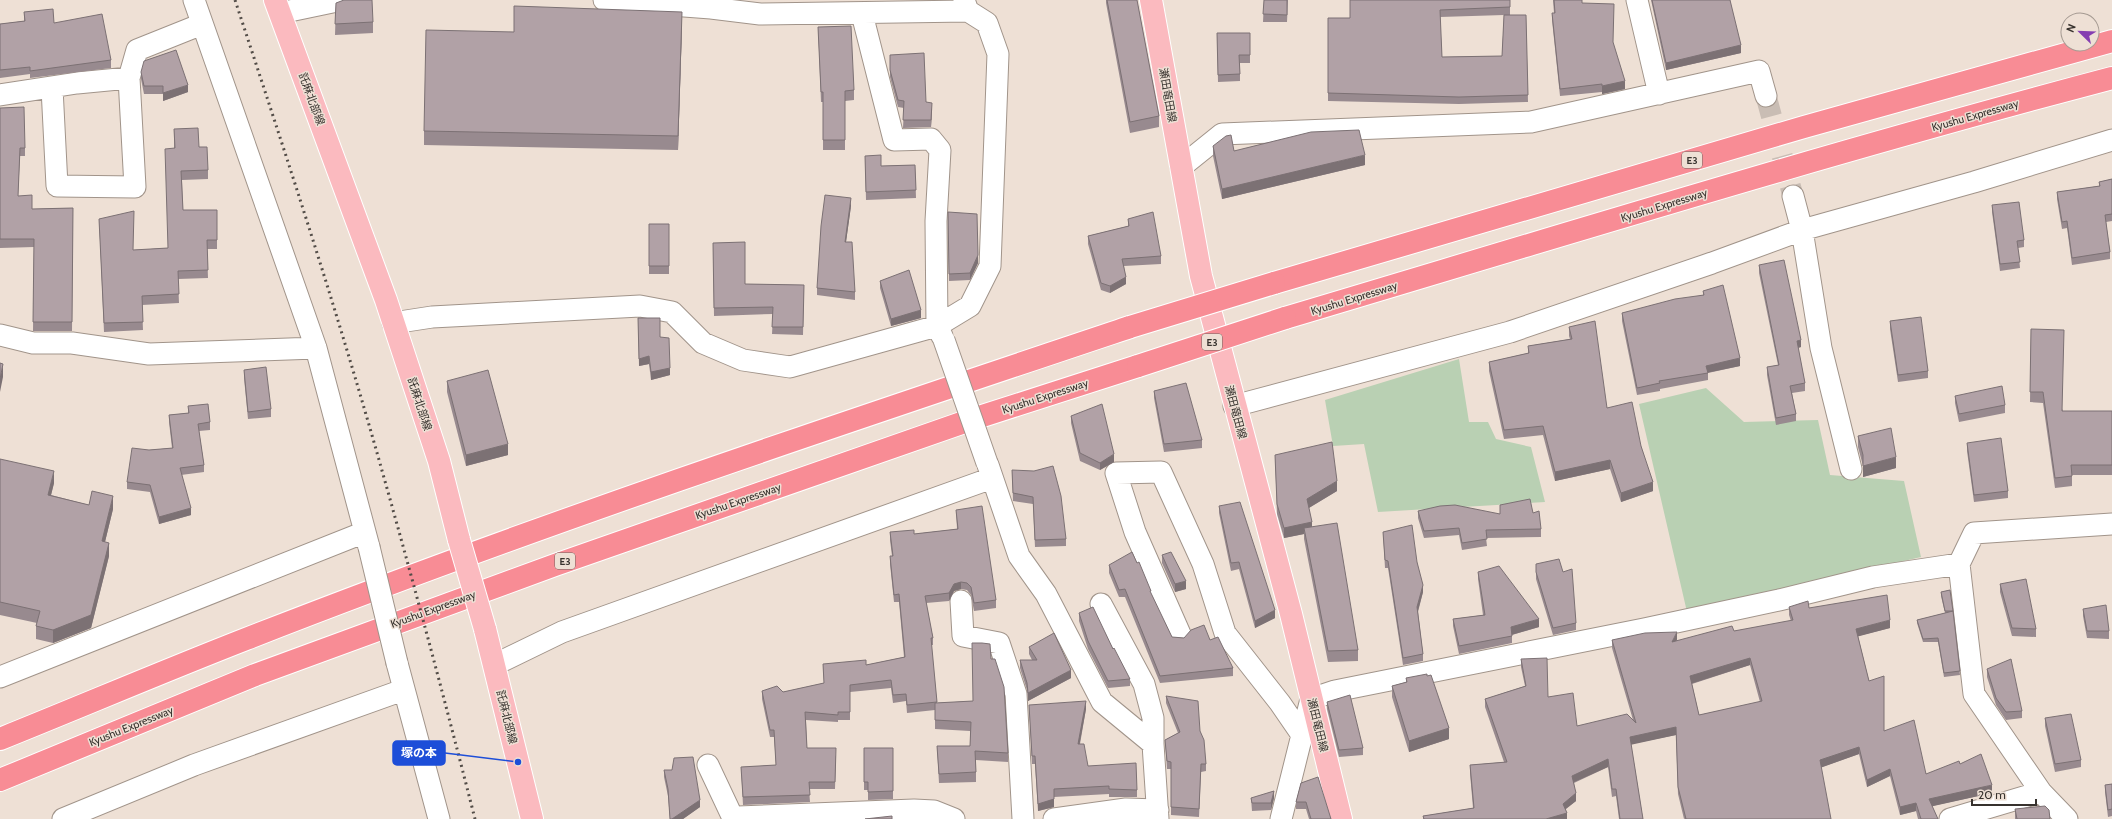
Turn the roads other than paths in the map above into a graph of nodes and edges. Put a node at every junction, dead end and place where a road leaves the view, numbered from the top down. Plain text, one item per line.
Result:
1 (194, 0) edge
2 (342, 0) edge
3 (604, 0) edge
4 (1151, 0) edge
5 (1637, 0) edge
6 (966, 5) edge
7 (278, 7) edge
8 (862, 14) junction
9 (202, 24) junction
10 (2112, 41) edge
11 (129, 78) junction
12 (2112, 78) edge
13 (52, 88) junction
14 (1659, 94) junction
15 (0, 95) edge
16 (1766, 96) tunnel mouth
17 (2112, 140) edge
18 (1181, 167) junction
19 (1793, 196) tunnel mouth
20 (1802, 230) junction
21 (393, 323) junction
22 (940, 333) junction
23 (0, 336) edge
24 (316, 348) junction
25 (1234, 406) junction
26 (1851, 469) dead end
27 (990, 470) junction
28 (2112, 524) edge
29 (367, 539) junction
30 (1959, 564) junction
31 (961, 601) dead end
32 (1101, 604) dead end
33 (1180, 634) dead end
34 (494, 665) junction
35 (0, 677) edge
36 (404, 690) junction
37 (1311, 699) junction
38 (1302, 736) junction
39 (0, 739) edge
40 (1153, 744) junction
41 (708, 766) dead end
42 (0, 780) edge
43 (2040, 792) junction
44 (914, 815) edge
45 (1158, 815) edge
46 (63, 819) edge
47 (438, 819) edge
48 (532, 819) edge
49 (954, 819) edge
50 (1023, 819) edge
51 (1054, 819) edge
52 (1281, 819) edge
53 (1341, 819) edge
54 (1950, 819) edge
55 (2067, 819) edge

1 - 9 street
2 - 7 street
3 - 8 street
4 - 18 main road, 瀬田竜田線
5 - 14 street
6 - 8 street
6 - 22 street
7 - 21 main road, 託麻北部線
8 - 22 street
9 - 11 street
9 - 24 street
10 - 39 highway, E3, bridge
11 - 13 street
11 - 13 street
12 - 42 highway, Kyushu Expressway / E3, bridge
13 - 15 street
14 - 16 street
14 - 18 street
17 - 20 street
18 - 25 main road, 瀬田竜田線
19 - 20 street
20 - 25 street
20 - 26 street
21 - 22 street
21 - 34 main road, 託麻北部線, bridge
22 - 27 street, bridge
23 - 24 street
24 - 29 street
25 - 37 main road, 瀬田竜田線
27 - 34 street
27 - 40 street
28 - 30 street
29 - 35 street
29 - 36 street, bridge
30 - 37 street
30 - 43 street
31 - 50 street
32 - 40 street
33 - 38 street
34 - 48 main road, 託麻北部線
36 - 46 street
36 - 47 street
37 - 38 street
37 - 53 main road, 瀬田竜田線
38 - 52 street
40 - 45 street
41 - 44 street
43 - 54 street
43 - 55 street
44 - 49 street
45 - 51 street

